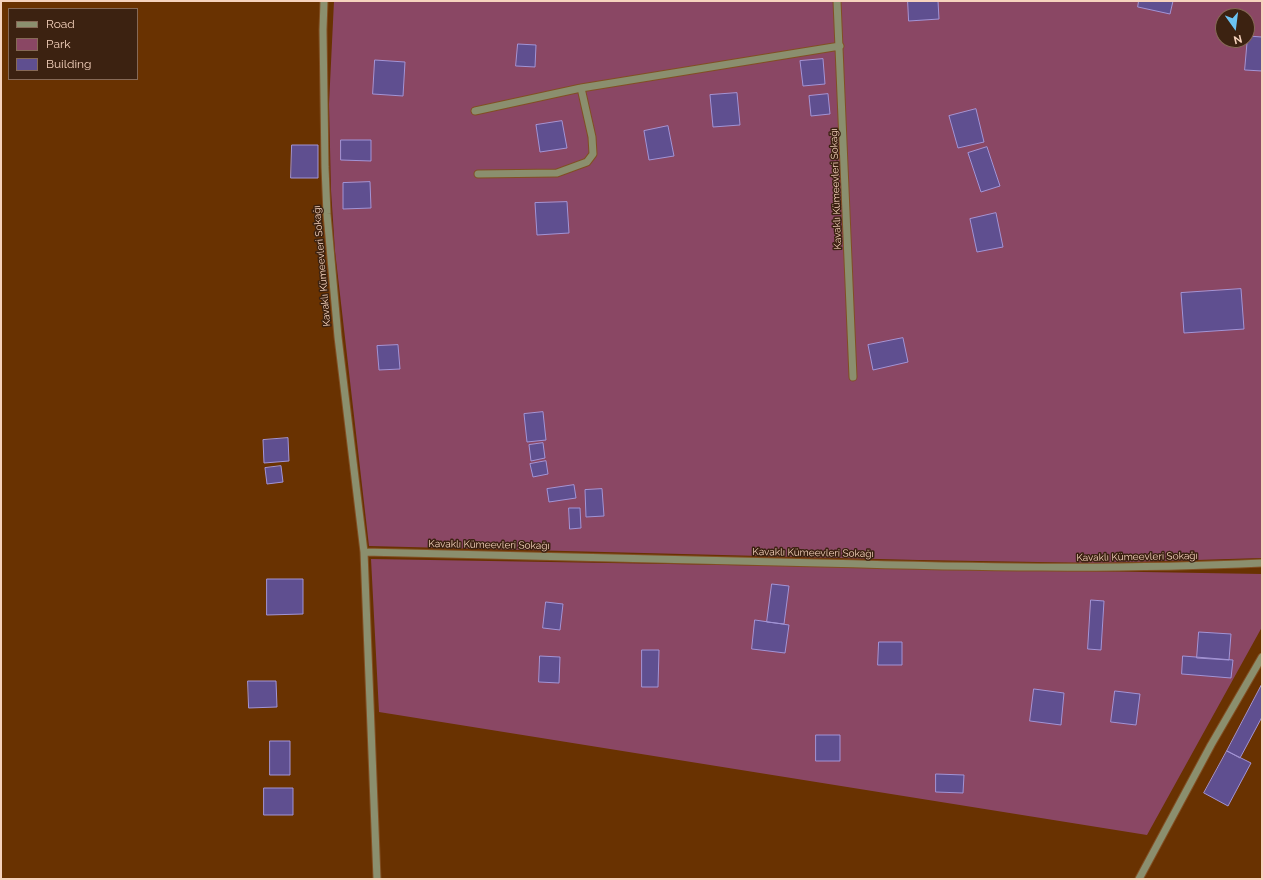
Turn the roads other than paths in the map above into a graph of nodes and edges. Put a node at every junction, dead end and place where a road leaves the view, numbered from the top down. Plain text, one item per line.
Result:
1 (324, 1) edge
2 (837, 1) edge
3 (840, 46) junction
4 (581, 88) junction
5 (475, 111) dead end
6 (478, 174) dead end
7 (853, 377) dead end
8 (364, 552) junction
9 (1262, 563) edge
10 (1262, 657) edge
11 (377, 879) edge
12 (1139, 879) edge

1 - 8 street, Kavaklı Kümeevleri Sokağı
2 - 3 street, Kavaklı Kümeevleri Sokağı
3 - 4 street
3 - 7 street, Kavaklı Kümeevleri Sokağı
4 - 5 street
4 - 6 street
8 - 9 street, Kavaklı Kümeevleri Sokağı
8 - 11 street, Kavaklı Kümeevleri Sokağı
10 - 12 street

